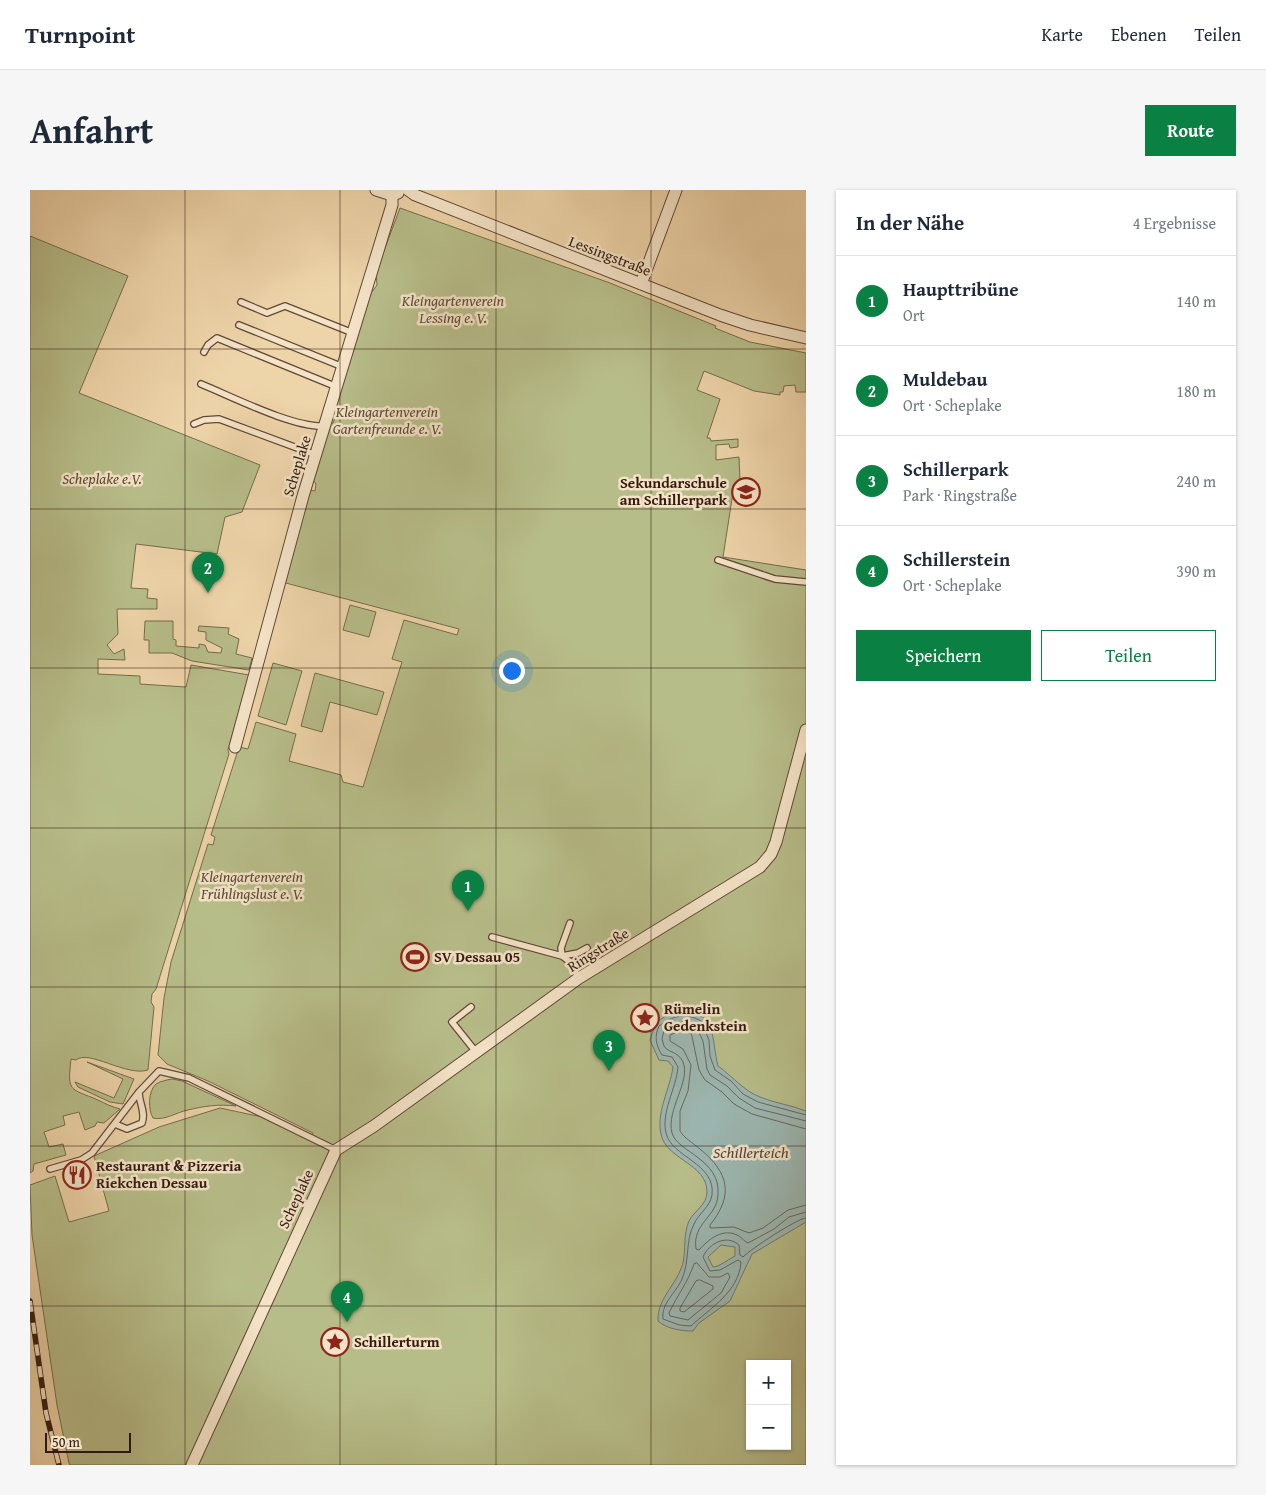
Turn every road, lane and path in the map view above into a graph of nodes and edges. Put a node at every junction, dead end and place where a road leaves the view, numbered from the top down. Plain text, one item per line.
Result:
1 (376, 190) edge
2 (406, 190) edge
3 (676, 190) edge
4 (392, 195) junction
5 (641, 284) junction
6 (241, 302) dead end
7 (239, 325) dead end
8 (353, 333) junction
9 (806, 338) edge
10 (204, 352) dead end
11 (343, 367) junction
12 (201, 384) dead end
13 (337, 387) junction
14 (194, 424) dead end
15 (325, 426) junction
16 (316, 455) junction
17 (718, 560) dead end
18 (806, 582) edge
19 (806, 730) edge
20 (235, 747) dead end
21 (570, 923) dead end
22 (492, 937) dead end
23 (587, 948) dead end
24 (562, 956) junction
25 (579, 978) junction
26 (471, 1006) dead end
27 (476, 1052) junction
28 (139, 1092) junction
29 (115, 1124) junction
30 (336, 1150) junction
31 (50, 1169) dead end
32 (192, 1465) edge

1 - 4 street
2 - 4 street, Lessingstraße
2 - 5 street, Lessingstraße
3 - 5 street
4 - 8 street, Scheplake
5 - 9 street, Lessingstraße
6 - 8 lane
7 - 11 lane
8 - 11 street, Scheplake
10 - 13 lane
11 - 13 street, Scheplake
12 - 15 lane
13 - 15 street, Scheplake
14 - 16 lane
15 - 16 street, Scheplake
16 - 20 street, Scheplake
17 - 18 lane
19 - 25 street, Ringstraße
21 - 24 lane
22 - 24 lane
23 - 24 lane
24 - 25 lane
25 - 27 street, Ringstraße
26 - 27 lane
27 - 30 street, Ringstraße
28 - 29 lane
28 - 29 lane
28 - 30 lane
29 - 31 lane
30 - 32 street, Scheplake

